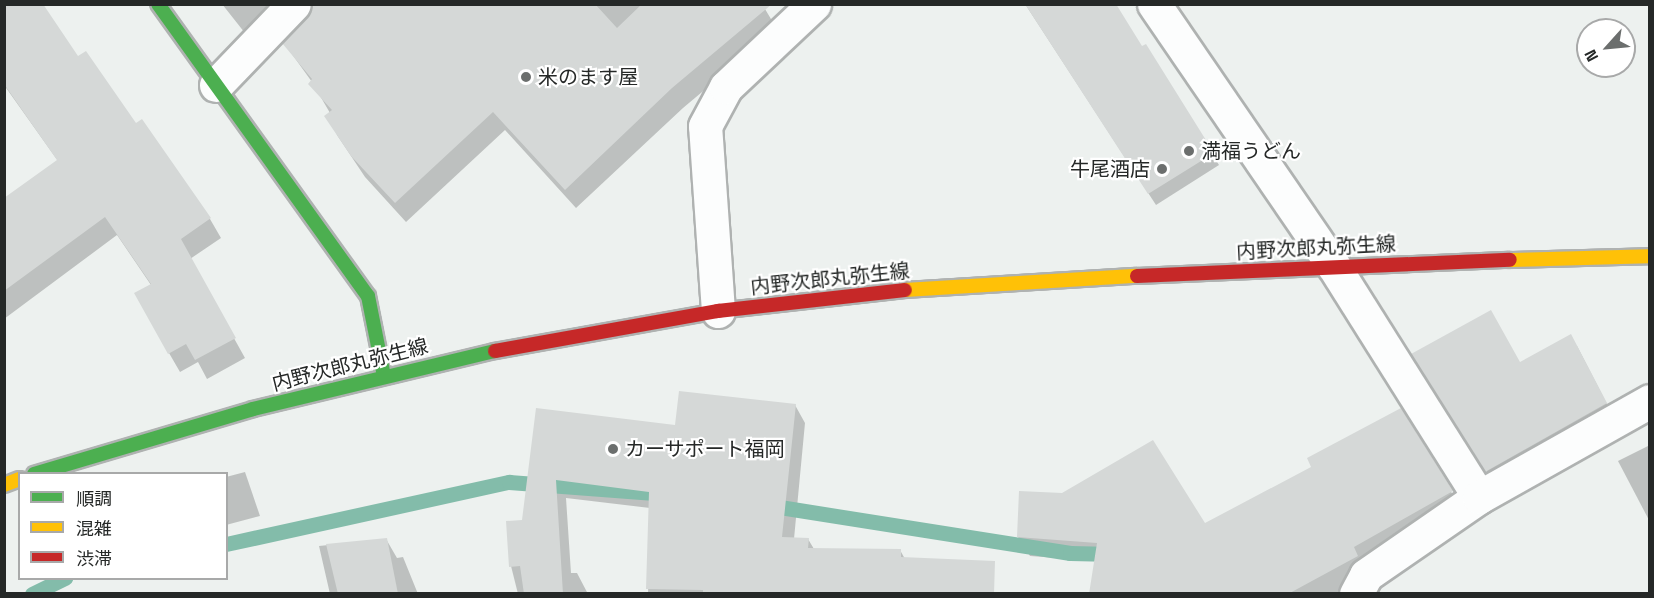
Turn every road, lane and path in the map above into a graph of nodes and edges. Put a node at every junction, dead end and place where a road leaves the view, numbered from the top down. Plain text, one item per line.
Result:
1 (159, 4) edge
2 (294, 4) edge
3 (814, 4) edge
4 (1154, 4) edge
5 (216, 85) junction
6 (1650, 256) edge
7 (1333, 265) junction
8 (718, 311) junction
9 (384, 376) junction
10 (1650, 401) edge
11 (41, 472) edge
12 (1479, 497) junction
13 (1356, 594) edge

1 - 5 main road
2 - 5 street
3 - 8 street
4 - 7 street
5 - 9 main road
6 - 7 main road, 内野次郎丸弥生線
7 - 8 main road, 内野次郎丸弥生線
7 - 12 street
8 - 9 main road, 内野次郎丸弥生線
9 - 11 main road, 内野次郎丸弥生線
10 - 12 street
12 - 13 street

